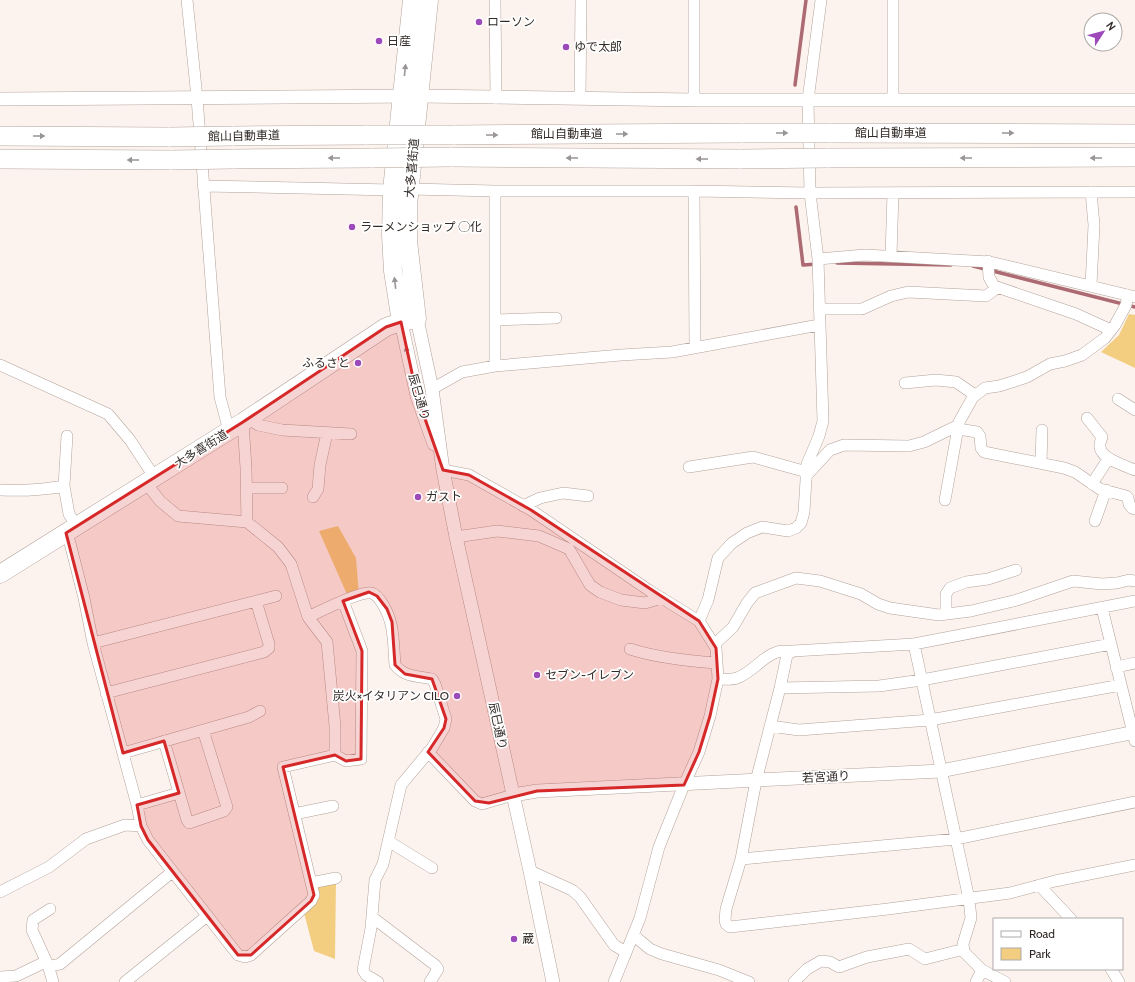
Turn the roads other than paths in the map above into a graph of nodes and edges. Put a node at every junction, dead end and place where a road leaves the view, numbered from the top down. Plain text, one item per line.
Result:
1 (187, 0) edge
2 (412, 0) edge
3 (429, 0) edge
4 (495, 0) edge
5 (581, 0) edge
6 (694, 0) edge
7 (821, 0) edge
8 (893, 0) edge
9 (411, 96) junction
10 (196, 98) junction
11 (496, 98) junction
12 (580, 98) junction
13 (0, 99) edge
14 (694, 100) junction
15 (808, 100) junction
16 (893, 100) junction
17 (1135, 100) edge
18 (1135, 134) edge
19 (0, 136) edge
20 (1135, 158) edge
21 (0, 160) edge
22 (203, 186) junction
23 (410, 189) junction
24 (392, 190) junction
25 (495, 191) junction
26 (694, 191) junction
27 (1091, 192) junction
28 (1135, 192) edge
29 (810, 193) junction
30 (893, 193) junction
31 (891, 256) junction
32 (818, 259) junction
33 (988, 261) junction
34 (1091, 286) junction
35 (997, 288) junction
36 (1131, 296) edge
37 (819, 309) junction
38 (556, 318) dead end
39 (409, 320) junction
40 (496, 320) junction
41 (819, 324) junction
42 (1111, 330) junction
43 (695, 347) junction
44 (0, 365) edge
45 (495, 366) junction
46 (905, 383) dead end
47 (432, 389) junction
48 (975, 395) junction
49 (1118, 399) dead end
50 (1135, 410) edge
51 (1087, 418) dead end
52 (240, 424) junction
53 (959, 427) junction
54 (1042, 430) dead end
55 (327, 433) junction
56 (351, 434) dead end
57 (67, 436) dead end
58 (1108, 458) junction
59 (1041, 463) junction
60 (689, 467) dead end
61 (444, 470) junction
62 (1135, 470) edge
63 (807, 474) junction
64 (150, 480) junction
65 (1092, 484) junction
66 (64, 486) junction
67 (247, 488) junction
68 (282, 488) dead end
69 (0, 490) edge
70 (1106, 490) junction
71 (588, 496) dead end
72 (313, 497) dead end
73 (945, 500) dead end
74 (523, 506) junction
75 (1135, 509) edge
76 (1095, 521) dead end
77 (247, 522) junction
78 (71, 530) junction
79 (456, 537) junction
80 (1016, 570) dead end
81 (0, 574) edge
82 (1135, 581) edge
83 (276, 596) dead end
84 (662, 598) junction
85 (256, 601) junction
86 (343, 601) junction
87 (1135, 601) edge
88 (1102, 608) junction
89 (946, 614) junction
90 (308, 617) junction
91 (699, 621) junction
92 (93, 643) junction
93 (914, 644) junction
94 (1111, 644) junction
95 (714, 645) junction
96 (630, 649) dead end
97 (791, 652) junction
98 (1135, 663) edge
99 (717, 664) junction
100 (1116, 667) junction
101 (718, 679) junction
102 (922, 680) junction
103 (1121, 685) junction
104 (780, 688) junction
105 (106, 693) junction
106 (260, 711) dead end
107 (930, 720) junction
108 (770, 726) junction
109 (203, 730) junction
110 (1134, 735) edge
111 (164, 741) junction
112 (123, 752) junction
113 (428, 752) junction
114 (335, 755) junction
115 (941, 771) junction
116 (756, 781) junction
117 (684, 784) junction
118 (179, 793) junction
119 (513, 795) junction
120 (1135, 802) edge
121 (137, 805) junction
122 (333, 806) dead end
123 (294, 814) junction
124 (141, 826) junction
125 (956, 839) junction
126 (388, 841) junction
127 (741, 859) junction
128 (1135, 865) edge
129 (432, 868) dead end
130 (530, 871) junction
131 (172, 872) junction
132 (336, 878) dead end
133 (311, 883) junction
134 (1040, 885) junction
135 (0, 892) edge
136 (968, 899) junction
137 (50, 909) dead end
138 (207, 916) junction
139 (372, 917) junction
140 (1071, 918) edge
141 (633, 935) junction
142 (964, 949) junction
143 (626, 952) junction
144 (48, 965) junction
145 (982, 970) junction
146 (1112, 970) edge
147 (0, 977) edge
148 (53, 982) edge
149 (125, 982) edge
150 (378, 982) edge
151 (430, 982) edge
152 (553, 982) edge
153 (614, 982) edge
154 (749, 982) edge
155 (794, 982) edge
156 (976, 982) edge
157 (1004, 982) edge
158 (1119, 982) edge

1 - 10 street
9 -> 2 highway, 大多喜街道
3 - 9 highway, 大多喜街道
4 - 11 street
5 - 12 street
6 - 14 street
7 - 15 street
8 - 16 street
9 - 10 street
9 - 11 street
9 - 23 highway, 大多喜街道
9 - 24 highway, 大多喜街道
10 - 13 street
10 - 22 street
11 - 12 street
12 - 14 street
14 - 15 street
15 - 16 street
15 - 29 street
16 - 17 street
19 -> 18 highway, 館山自動車道, bridge
20 -> 21 highway, 館山自動車道, bridge
22 - 24 street
22 - 52 street
23 - 25 street
23 - 39 highway, 大多喜街道
39 -> 24 highway, 大多喜街道
25 - 26 street
25 - 40 street
26 - 29 street
26 - 43 street
27 - 28 street
27 - 30 street
27 - 34 street
29 - 30 street
29 - 32 street
30 - 31 street
31 - 32 street
31 - 33 street
32 - 37 street
33 - 34 street
33 - 35 street
34 - 36 street
35 - 37 street
35 - 42 street
36 - 42 street
37 - 41 street
38 - 40 street
39 - 47 street, 辰巳通り
39 - 52 highway, 大多喜街道
61 -> 39 street, 辰巳通り
40 - 45 street
41 - 43 street
41 - 63 street
42 - 48 street
43 - 45 street
44 - 64 street
45 - 47 street
46 - 48 street
47 - 61 street, 辰巳通り
48 - 53 street
49 - 50 street
51 - 58 street
52 - 55 street
52 - 64 highway, 大多喜街道
52 - 67 street
53 - 59 street
53 - 63 street
53 - 73 street
54 - 59 street
55 - 56 street
55 - 72 street
57 - 66 street
58 - 62 street
58 - 65 street
59 - 65 street
60 - 63 street
61 - 74 street
61 - 79 street, 辰巳通り
63 - 91 street
64 - 77 street
64 - 78 highway, 大多喜街道
65 - 70 street
66 - 69 street
66 - 78 street
67 - 68 street
67 - 77 street
70 - 75 street
70 - 76 street
71 - 74 street
74 - 84 street
77 - 90 street
78 - 81 highway, 大多喜街道
78 - 92 street
79 - 84 street
79 - 119 street, 辰巳通り
80 - 89 street
82 - 89 street
83 - 85 street
84 - 91 street
85 - 92 street
85 - 105 street
86 - 90 street
86 - 113 street
86 - 114 street
87 - 88 street
88 - 93 street
88 - 94 street
89 - 95 street
90 - 114 street
91 - 95 street
92 - 105 street
93 - 97 street
93 - 102 street
94 - 100 street
94 - 102 street
95 - 99 street
96 - 99 street
97 - 101 street
97 - 104 street
98 - 100 street
99 - 101 street
100 - 103 street
101 - 117 street
102 - 104 street
102 - 107 street
103 - 107 street
103 - 110 street
104 - 108 street
105 - 112 street
106 - 109 street
107 - 108 street
107 - 115 street
108 - 116 street
109 - 111 street
109 - 118 street
110 - 115 street, 若宮通り
111 - 112 street
111 - 118 street
112 - 121 street
113 - 119 street
113 - 126 street
114 - 123 street
115 - 116 street, 若宮通り
115 - 125 street
116 - 117 street, 若宮通り
116 - 127 street
117 - 119 street, 若宮通り
117 - 141 street
118 - 121 street
119 - 130 street, 辰巳通り
120 - 125 street
121 - 124 street
122 - 123 street
123 - 133 street
124 - 131 street
124 - 135 street
125 - 127 street
125 - 136 street
126 - 129 street
126 - 139 street
127 - 136 street
128 - 134 street
130 - 143 street
130 - 152 street, 辰巳通り
131 - 138 street
131 - 144 street
132 - 133 street
133 - 138 street
134 - 136 street
134 - 140 street
136 - 142 street
137 - 144 street
138 - 149 street
139 - 150 street
139 - 151 street
141 - 143 street
141 - 154 street
142 - 145 street
142 - 155 street
143 - 153 street
144 - 147 street
144 - 148 street
145 - 156 street
145 - 157 street
146 - 158 street

